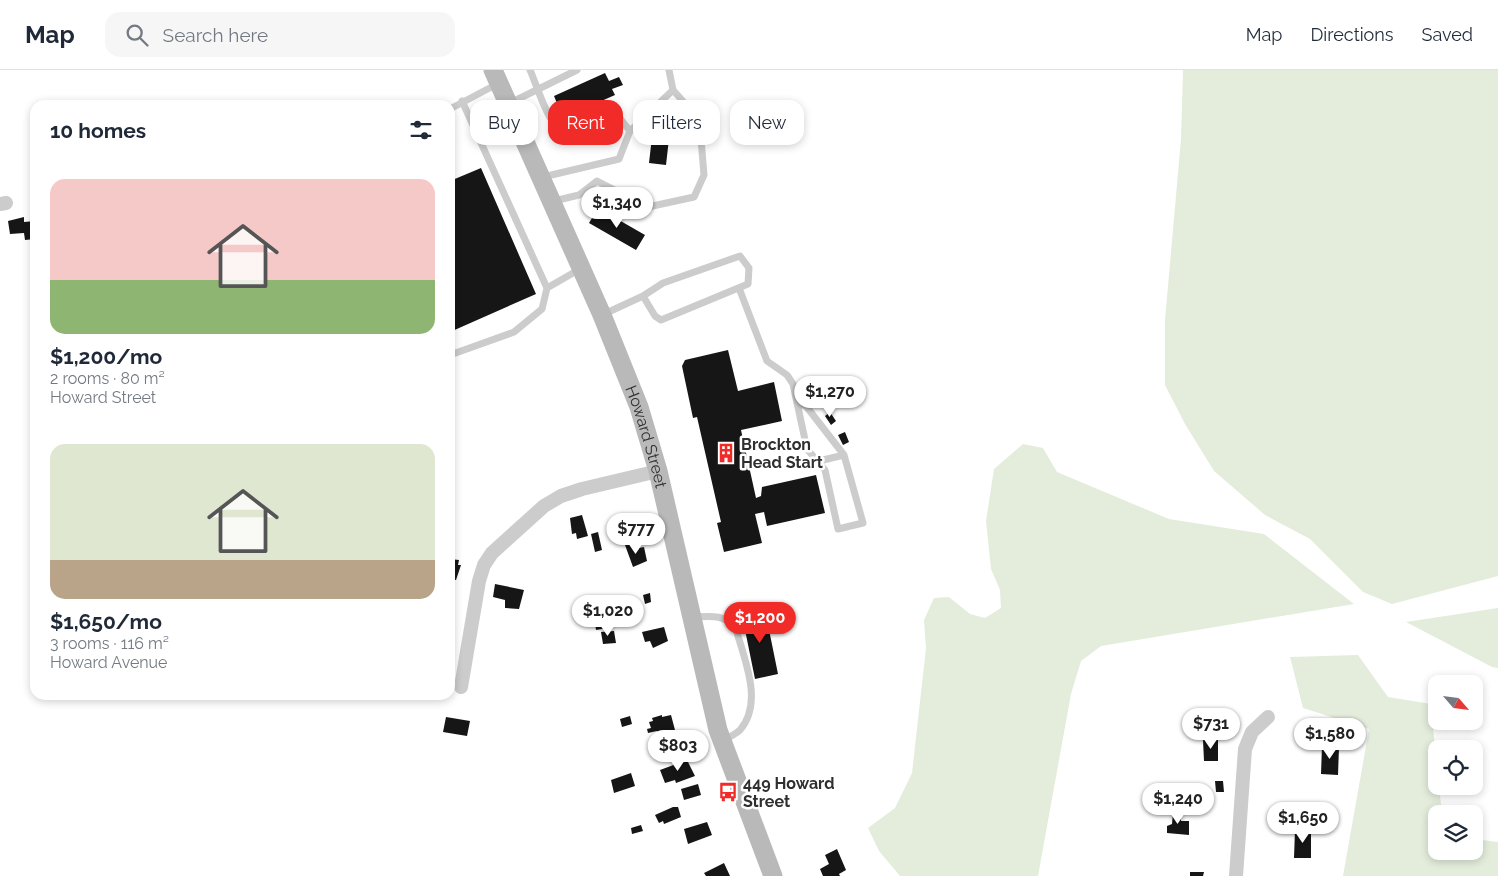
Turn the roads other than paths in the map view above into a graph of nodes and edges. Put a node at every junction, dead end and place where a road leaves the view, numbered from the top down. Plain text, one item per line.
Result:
1 (530, 70) edge
2 (577, 70) edge
3 (668, 70) edge
4 (496, 76) edge
5 (538, 89) junction
6 (673, 90) junction
7 (462, 100) junction
8 (506, 100) edge
9 (516, 100) edge
10 (455, 105) edge
11 (630, 131) junction
12 (526, 145) edge
13 (540, 178) junction
14 (551, 202) junction
15 (580, 269) junction
16 (546, 288) junction
17 (739, 288) junction
18 (643, 296) junction
19 (602, 315) junction
20 (455, 353) edge
21 (797, 403) junction
22 (844, 455) junction
23 (819, 461) junction
24 (658, 471) junction
25 (690, 617) junction
26 (461, 687) dead end
27 (1268, 717) dead end
28 (722, 742) junction
29 (773, 876) edge
30 (1236, 876) edge

1 - 5 lane
2 - 5 lane
3 - 6 lane
4 - 7 lane
4 - 8 main road, Howard Street
5 - 9 lane
5 - 11 lane
6 - 11 lane
6 - 14 lane
7 - 10 lane
7 - 16 lane
11 - 13 lane
12 - 13 main road, Howard Street
13 - 14 main road, Howard Street
14 - 15 main road, Howard Street
15 - 16 lane
15 - 19 main road, Howard Street
16 - 20 lane
17 - 18 lane
17 - 18 lane
17 - 21 lane
18 - 19 lane
19 - 24 main road, Howard Street
21 - 22 lane
21 - 23 lane
22 - 23 lane
22 - 23 lane
24 - 25 main road, Howard Street
24 - 26 street
25 - 28 main road, Howard Street
25 - 28 lane
27 - 30 street
28 - 29 main road, Howard Street

